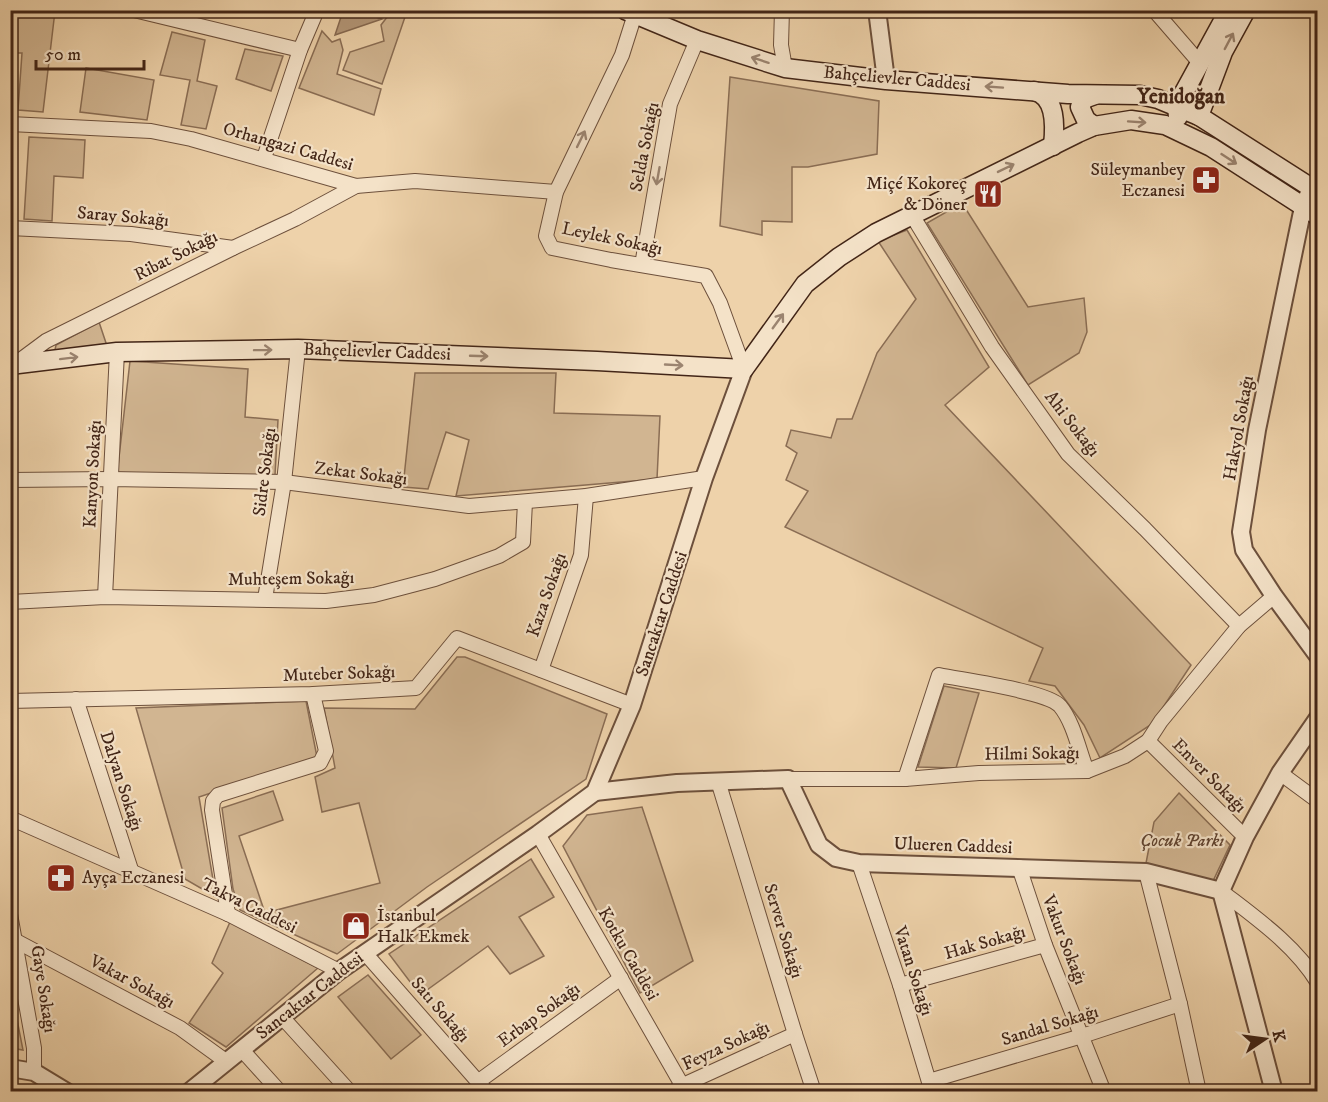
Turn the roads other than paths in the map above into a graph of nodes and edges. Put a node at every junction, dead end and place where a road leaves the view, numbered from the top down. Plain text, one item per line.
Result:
1 (134, 10) edge
2 (317, 10) edge
3 (782, 10) edge
4 (877, 10) edge
5 (1154, 10) edge
6 (1229, 10) edge
7 (1246, 10) edge
8 (630, 12) edge
9 (697, 40) junction
10 (300, 50) junction
11 (1199, 62) junction
12 (785, 68) junction
13 (1216, 72) junction
14 (886, 80) junction
15 (1028, 90) junction
16 (1095, 95) junction
17 (1140, 95) junction
18 (1177, 105) junction
19 (1199, 116) junction
20 (10, 124) edge
21 (1094, 126) junction
22 (1178, 130) junction
23 (1233, 138) junction
24 (1053, 146) junction
25 (264, 159) junction
26 (356, 186) junction
27 (1314, 190) edge
28 (556, 192) junction
29 (1310, 212) edge
30 (912, 215) junction
31 (10, 228) edge
32 (233, 248) junction
33 (642, 265) junction
34 (298, 349) junction
35 (117, 352) junction
36 (13, 364) edge
37 (744, 369) junction
38 (705, 478) junction
39 (111, 479) junction
40 (10, 480) edge
41 (284, 482) junction
42 (586, 496) junction
43 (525, 502) junction
44 (1274, 596) junction
45 (105, 597) junction
46 (265, 599) junction
47 (10, 602) edge
48 (1239, 626) junction
49 (1317, 656) edge
50 (541, 670) junction
51 (314, 694) junction
52 (76, 699) junction
53 (10, 701) edge
54 (632, 705) junction
55 (1317, 718) edge
56 (1148, 741) junction
57 (1087, 771) junction
58 (1280, 772) junction
59 (788, 779) junction
60 (906, 779) junction
61 (718, 781) junction
62 (595, 792) junction
63 (1317, 801) edge
64 (10, 818) edge
65 (538, 834) junction
66 (1245, 837) junction
67 (858, 863) junction
68 (1018, 867) junction
69 (1146, 872) junction
70 (132, 873) junction
71 (1221, 891) junction
72 (10, 914) edge
73 (228, 914) junction
74 (16, 940) junction
75 (1045, 945) junction
76 (366, 953) junction
77 (1314, 968) edge
78 (339, 971) junction
79 (621, 978) junction
80 (1317, 983) edge
81 (900, 985) junction
82 (1180, 1004) junction
83 (282, 1017) junction
84 (795, 1034) junction
85 (1082, 1036) junction
86 (242, 1050) junction
87 (226, 1062) junction
88 (12, 1072) edge
89 (34, 1072) junction
90 (931, 1086) edge
91 (483, 1087) edge
92 (681, 1089) edge
93 (67, 1092) edge
94 (189, 1092) edge
95 (280, 1092) edge
96 (350, 1092) edge
97 (814, 1092) edge
98 (1104, 1092) edge
99 (1199, 1092) edge
100 (1274, 1092) edge

1 - 10 street
2 - 10 street
3 - 12 street
4 - 14 street
5 - 11 street
6 - 11 main road
13 -> 7 main road
8 - 9 main road, Bahçelievler Caddesi
28 -> 8 street, Leylek Sokağı
12 -> 9 main road, Bahçelievler Caddesi
9 -> 33 street, Selda Sokağı
10 - 25 street
11 - 17 main road
11 - 18 main road
12 - 14 main road, Bahçelievler Caddesi
13 - 19 main road
13 - 23 main road
15 -> 14 main road, Bahçelievler Caddesi
15 - 16 main road, Bahçelievler Caddesi
15 - 24 main road
16 - 17 main road, Bahçelievler Caddesi
16 - 21 main road
17 - 18 main road, Bahçelievler Caddesi
18 - 19 main road, Bahçelievler Caddesi
18 - 22 main road
19 - 22 main road
19 - 23 main road, Bahçelievler Caddesi
20 - 25 street, Orhangazi Caddesi
21 -> 22 main road
21 - 24 main road, Sancaktar Caddesi
22 -> 29 main road
23 - 27 main road, Bahçelievler Caddesi
30 -> 24 main road, Sancaktar Caddesi
25 - 26 street, Orhangazi Caddesi
26 - 28 street, Orhangazi Caddesi
26 - 32 street, Ribat Sokağı
27 - 29 street, Hakyol Sokağı
28 - 33 street, Leylek Sokağı
29 - 44 street, Hakyol Sokağı
37 -> 30 main road, Sancaktar Caddesi
30 - 48 street, Ahi Sokağı
31 - 32 street, Saray Sokağı
32 - 36 street, Ribat Sokağı
33 - 37 street, Leylek Sokağı
35 -> 34 main road, Bahçelievler Caddesi
34 -> 37 main road, Bahçelievler Caddesi
34 - 41 street, Sidre Sokağı
36 -> 35 main road, Bahçelievler Caddesi
35 - 39 street, Kanyon Sokağı
37 - 38 street, Sancaktar Caddesi
38 - 42 street, Zekat Sokağı
38 - 54 street, Sancaktar Caddesi
39 - 40 street, Zekat Sokağı
39 - 41 street, Zekat Sokağı
39 - 45 street, Kanyon Sokağı
41 - 43 street, Zekat Sokağı
41 - 46 street, Sidre Sokağı
42 - 43 street, Zekat Sokağı
42 - 50 street, Kaza Sokağı
43 - 46 street, Muhteşem Sokağı
44 - 48 street, Hilmi Sokağı
44 - 49 street, Hakyol Sokağı
45 - 46 street, Muhteşem Sokağı
45 - 47 street, Muhteşem Sokağı
48 - 56 street, Hilmi Sokağı
50 - 51 street, Muteber Sokağı
50 - 54 street, Muteber Sokağı
51 - 52 street, Muteber Sokağı
51 - 73 street
52 - 53 street, Muteber Sokağı
52 - 70 street, Dalyan Sokağı
54 - 62 street, Sancaktar Caddesi
55 - 58 street
56 - 57 street, Hilmi Sokağı
56 - 66 street, Enver Sokağı
57 - 60 street, Hilmi Sokağı
57 - 60 street
58 - 63 street
58 - 66 street
59 - 60 street, Hilmi Sokağı
59 - 61 street
59 - 67 street, Ulueren Caddesi
61 - 62 street
61 - 84 street, Server Sokağı
62 - 65 street, Sancaktar Caddesi
64 - 70 street, Takva Caddesi
65 - 76 street, Sancaktar Caddesi
65 - 79 street, Kotku Caddesi
66 - 71 street
67 - 68 street, Ulueren Caddesi
67 - 81 street, Vatan Sokağı
68 - 69 street, Ulueren Caddesi
68 - 75 street, Vakur Sokağı
69 - 71 street, Ulueren Caddesi
69 - 82 street
70 - 73 street, Takva Caddesi
71 - 77 street, Ulueren Caddesi
71 - 100 street
72 - 74 street, Gaye Sokağı
73 - 78 street, Takva Caddesi
74 - 87 street, Vakar Sokağı
74 - 89 street, Gaye Sokağı
75 - 81 street, Hak Sokağı
75 - 85 street, Vakur Sokağı
76 - 78 street, Sancaktar Caddesi
76 - 91 street, Satı Sokağı
77 - 80 street, Ulueren Caddesi
78 - 83 street, Sancaktar Caddesi
79 - 91 street, Erbap Sokağı
79 - 92 street, Kotku Caddesi
81 - 90 street, Vatan Sokağı
82 - 85 street, Sandal Sokağı
82 - 99 street
83 - 86 street, Sancaktar Caddesi
83 - 96 street
84 - 92 street, Feyza Sokağı
84 - 97 street, Server Sokağı
85 - 90 street, Sandal Sokağı
85 - 98 street, Vakur Sokağı
86 - 87 street, Sancaktar Caddesi
86 - 95 street
87 - 94 street, Sancaktar Caddesi
88 - 89 street
89 - 93 street

